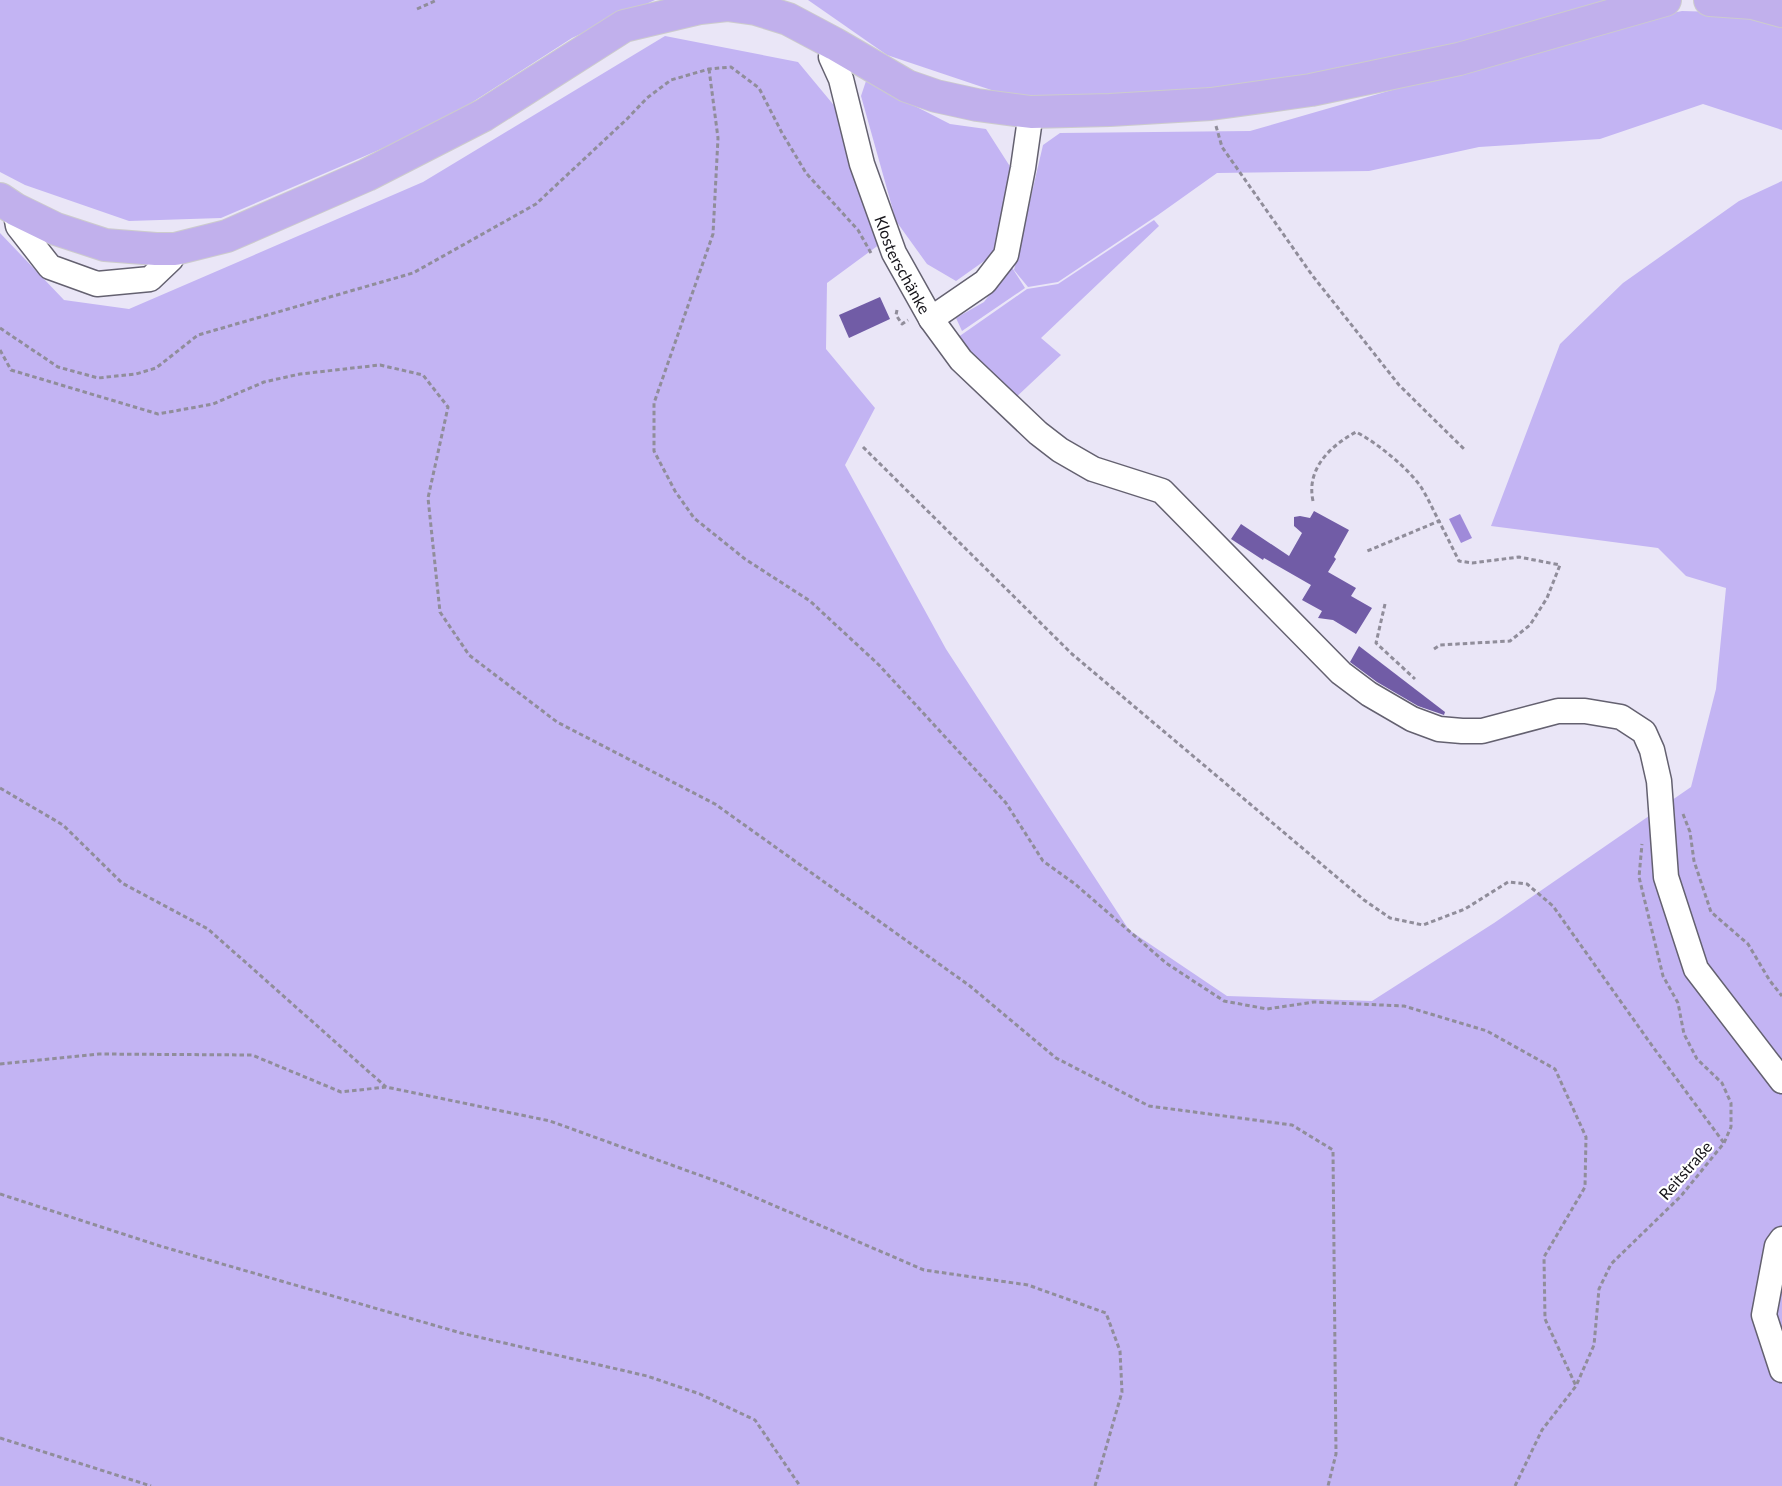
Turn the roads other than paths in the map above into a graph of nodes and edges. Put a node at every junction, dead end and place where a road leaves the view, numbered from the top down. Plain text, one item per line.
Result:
1 (1665, 0) edge
2 (1710, 0) edge
3 (1782, 11) edge
4 (836, 44) junction
5 (1031, 112) junction
6 (8, 204) edge
7 (932, 319) junction
8 (1782, 1081) edge
9 (1782, 1239) edge
10 (1782, 1370) edge

1 - 5 main road
2 - 3 main road
4 - 5 main road
4 - 6 main road
4 - 7 street, Klosterschänke
5 - 7 street, Klosterschänke
7 - 8 street
9 - 10 street

